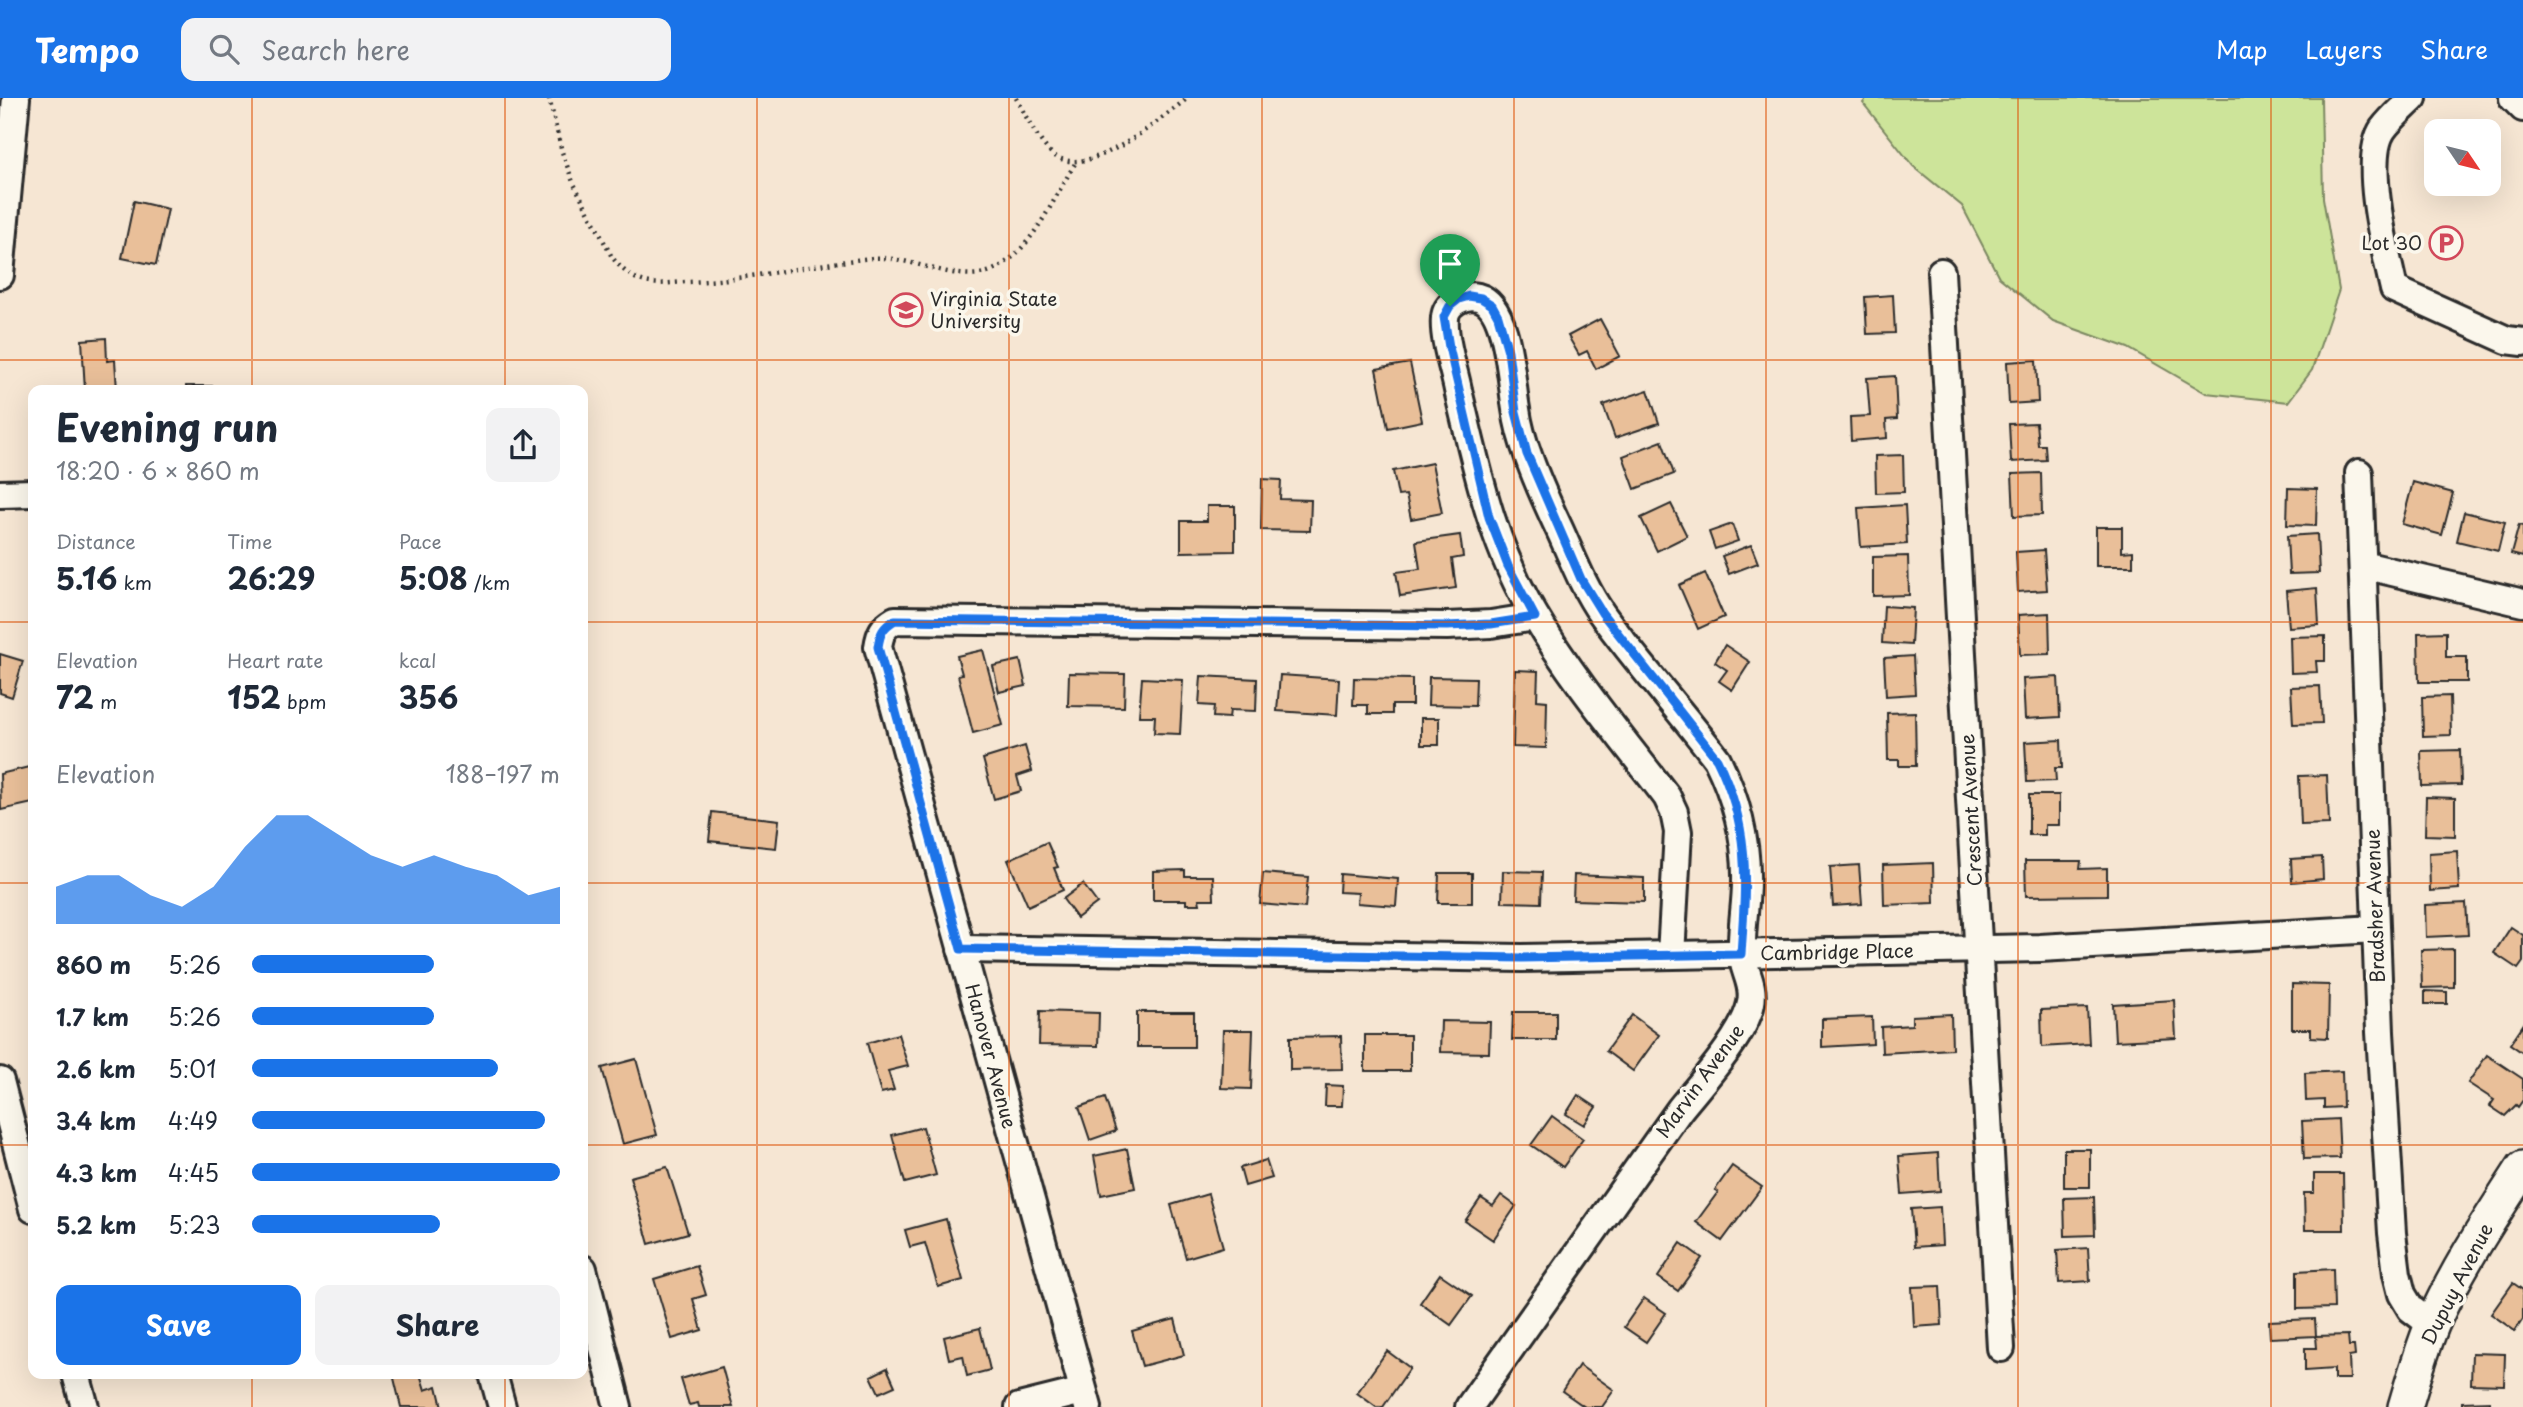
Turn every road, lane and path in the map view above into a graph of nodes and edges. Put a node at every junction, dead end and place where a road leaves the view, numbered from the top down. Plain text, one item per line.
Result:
1 (16, 98) edge
2 (549, 98) edge
3 (1016, 98) edge
4 (1188, 98) edge
5 (2413, 98) edge
6 (2513, 98) edge
7 (2523, 108) edge
8 (1076, 162) junction
9 (1941, 272) dead end
10 (0, 275) edge
11 (2523, 342) edge
12 (2358, 473) dead end
13 (28, 493) edge
14 (0, 494) edge
15 (2363, 565) junction
16 (2523, 603) edge
17 (1535, 617) junction
18 (2376, 929) junction
19 (961, 949) junction
20 (1978, 950) junction
21 (1741, 954) junction
22 (1671, 956) junction
23 (0, 1081) edge
24 (2523, 1168) edge
25 (28, 1190) edge
26 (588, 1289) edge
27 (2432, 1325) junction
28 (2001, 1348) dead end
29 (77, 1379) edge
30 (494, 1379) edge
31 (1085, 1399) edge
32 (85, 1407) edge
33 (502, 1407) edge
34 (618, 1407) edge
35 (1019, 1407) edge
36 (1469, 1407) edge
37 (2405, 1407) edge

1 - 10 street
2 - 8 path
3 - 8 path
4 - 8 path
5 - 11 street
6 - 7 street
9 - 20 street, Crescent Avenue
12 - 15 street, Bradsher Avenue
13 - 14 street
15 - 16 street
15 - 18 street, Bradsher Avenue
17 - 19 street, Hanover Avenue
17 - 21 street, Marvin Avenue
17 - 22 street, Marvin Avenue
18 - 20 street, Cambridge Place
18 - 27 street, Bradsher Avenue
19 - 22 street, Cambridge Place
19 - 31 street, Hanover Avenue
20 - 21 street, Cambridge Place
20 - 28 street, Crescent Avenue
21 - 22 street, Cambridge Place
21 - 36 street, Marvin Avenue
23 - 25 street
24 - 27 main road, Dupuy Avenue
26 - 34 street
27 - 37 main road, Dupuy Avenue
29 - 32 street
30 - 33 street
31 - 35 street

